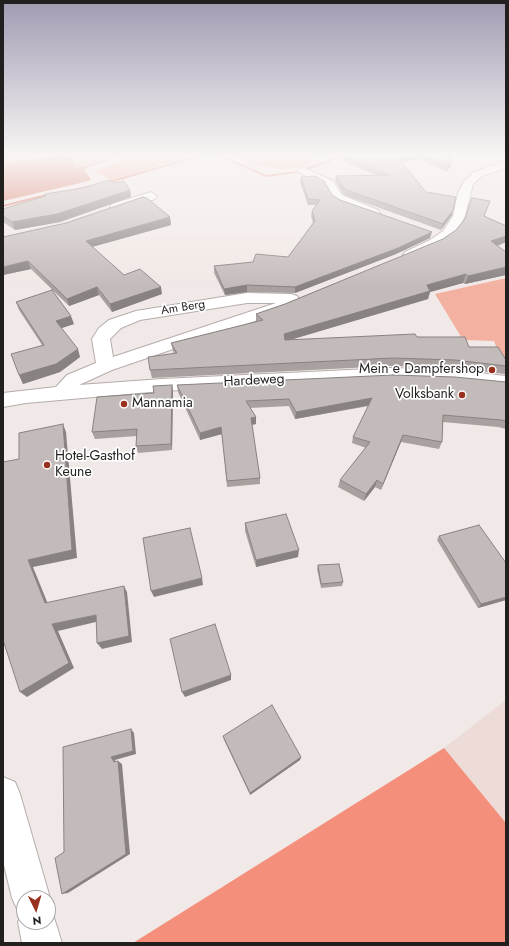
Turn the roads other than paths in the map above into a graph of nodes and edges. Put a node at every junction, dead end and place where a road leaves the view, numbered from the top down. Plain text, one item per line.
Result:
1 (144, 198) edge
2 (340, 198) edge
3 (463, 198) edge
4 (103, 211) edge
5 (385, 217) edge
6 (395, 261) edge
7 (106, 366) junction
8 (506, 382) edge
9 (62, 393) junction
10 (3, 400) edge
11 (3, 794) edge
12 (26, 890) edge

1 - 4 street
2 - 5 street
3 - 6 street
7 - 7 street, Am Berg
7 - 9 street, Am Berg
8 - 9 street, Hardeweg
9 - 10 street, Hardeweg
11 - 12 street

